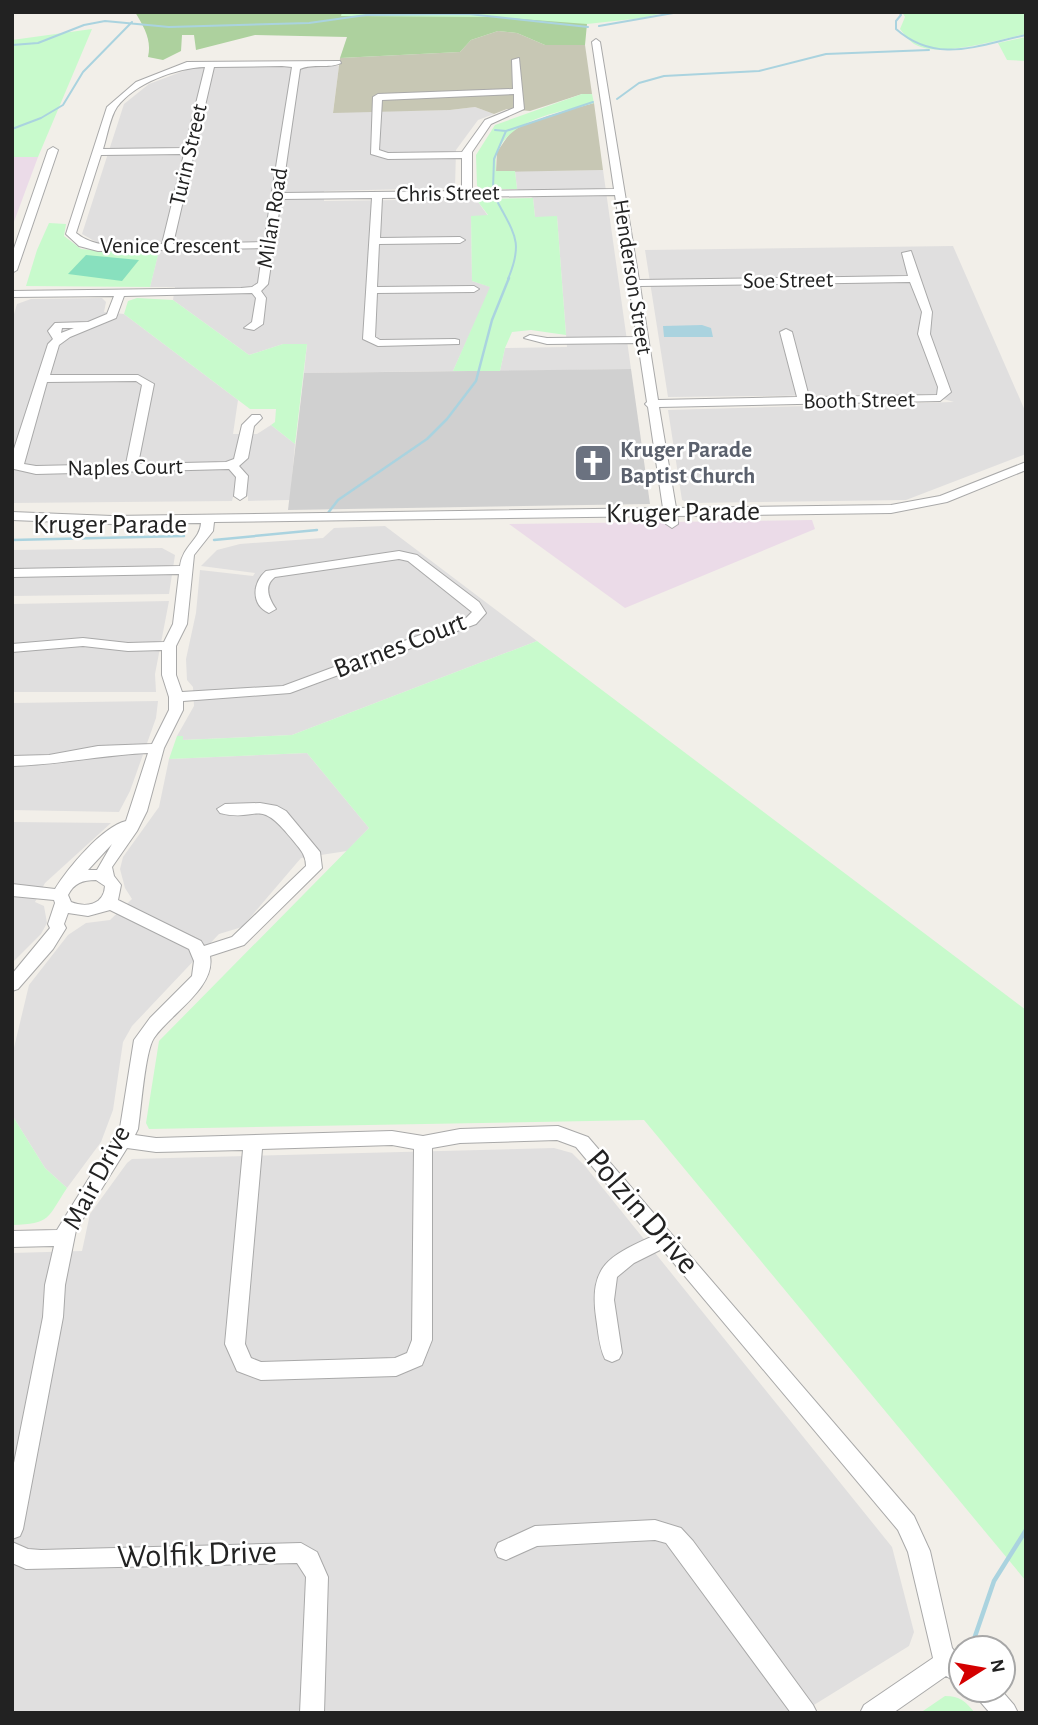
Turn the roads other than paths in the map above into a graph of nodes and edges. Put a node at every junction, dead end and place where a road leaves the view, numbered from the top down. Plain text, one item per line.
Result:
1 (596, 42) dead end
2 (516, 60) dead end
3 (337, 63) dead end
4 (211, 64) junction
5 (298, 65) junction
6 (518, 91) junction
7 (52, 150) dead end
8 (190, 151) junction
9 (97, 152) junction
10 (466, 155) junction
11 (619, 192) junction
12 (467, 194) junction
13 (377, 195) junction
14 (276, 196) junction
15 (460, 240) dead end
16 (375, 241) junction
17 (269, 245) junction
18 (167, 246) junction
19 (15, 250) edge
20 (907, 253) dead end
21 (12, 270) edge
22 (915, 279) junction
23 (634, 283) junction
24 (474, 289) dead end
25 (255, 290) junction
26 (372, 290) junction
27 (120, 293) junction
28 (12, 294) edge
29 (250, 328) dead end
30 (786, 332) dead end
31 (530, 338) dead end
32 (641, 340) junction
33 (455, 342) dead end
34 (42, 379) junction
35 (804, 402) junction
36 (651, 404) junction
37 (256, 418) dead end
38 (232, 465) junction
39 (1026, 466) edge
40 (15, 468) edge
41 (131, 468) junction
42 (240, 496) dead end
43 (12, 516) edge
44 (671, 518) junction
45 (202, 521) junction
46 (12, 525) edge
47 (185, 570) junction
48 (12, 573) edge
49 (269, 609) dead end
50 (169, 646) junction
51 (12, 649) edge
52 (176, 697) junction
53 (157, 748) junction
54 (12, 761) edge
55 (225, 809) dead end
56 (131, 824) junction
57 (106, 878) junction
58 (72, 879) junction
59 (12, 890) edge
60 (62, 899) junction
61 (108, 902) junction
62 (88, 911) junction
63 (58, 928) junction
64 (201, 953) junction
65 (12, 985) edge
66 (124, 1140) junction
67 (253, 1142) junction
68 (423, 1143) junction
69 (65, 1238) junction
70 (666, 1238) junction
71 (12, 1239) edge
72 (612, 1353) dead end
73 (12, 1529) edge
74 (506, 1550) dead end
75 (12, 1552) edge
76 (947, 1659) edge
77 (947, 1672) edge
78 (312, 1713) edge
79 (805, 1713) edge
80 (872, 1713) edge

1 - 11 street, Henderson Street
2 - 6 street
3 - 5 street
4 - 5 street, Venice Crescent
4 - 8 street, Turin Street
4 - 9 street, Venice Crescent
5 - 14 street, Milan Road
6 - 10 street
6 - 10 street
7 - 19 street
8 - 9 street
8 - 18 street, Turin Street
9 - 18 street, Venice Crescent
10 - 12 street
11 - 12 street, Chris Street
11 - 23 street, Henderson Street
12 - 13 street, Chris Street
13 - 14 street, Chris Street
13 - 16 street
14 - 17 street, Milan Road
15 - 16 street
16 - 26 street
17 - 18 street, Venice Crescent
17 - 25 street, Milan Road
19 - 21 street
20 - 22 street
22 - 23 street, Soe Street
22 - 35 street, Booth Street
23 - 32 street, Henderson Street
24 - 26 street
25 - 27 street, Milan Road
25 - 29 street
26 - 33 street
27 - 28 street, Milan Road
27 - 34 street, Naples Court
30 - 35 street
31 - 32 street
32 - 36 street, Henderson Street
34 - 40 street, Naples Court
34 - 41 street
35 - 36 street, Booth Street
36 - 44 street, Henderson Street
37 - 38 street
38 - 41 street, Naples Court
38 - 42 street
39 - 44 street, Kruger Parade
40 - 41 street, Naples Court
43 - 45 street, Kruger Parade
44 - 45 street, Kruger Parade
45 - 46 street, Kruger Parade
45 - 47 street
47 - 48 street
47 - 50 street
49 - 52 street, Barnes Court
50 - 51 street
50 - 52 street
52 - 53 street
53 - 54 street
53 - 56 street
55 - 64 street
56 - 57 street
56 - 58 street
57 - 58 street
57 - 61 street
58 - 60 street
59 - 60 street
60 - 62 street
60 - 63 street
61 - 62 street
61 - 64 street
62 - 63 street
63 - 65 street
64 - 66 street, Mair Drive
66 - 67 street, Polzin Drive
66 - 69 street, Mair Drive
67 - 68 street, Polzin Drive
67 - 68 street
68 - 70 street, Polzin Drive
69 - 71 street
69 - 73 street, Mair Drive
70 - 72 street
70 - 76 street, Polzin Drive
74 - 79 street
75 - 78 street, Wolfik Drive
77 - 80 street

